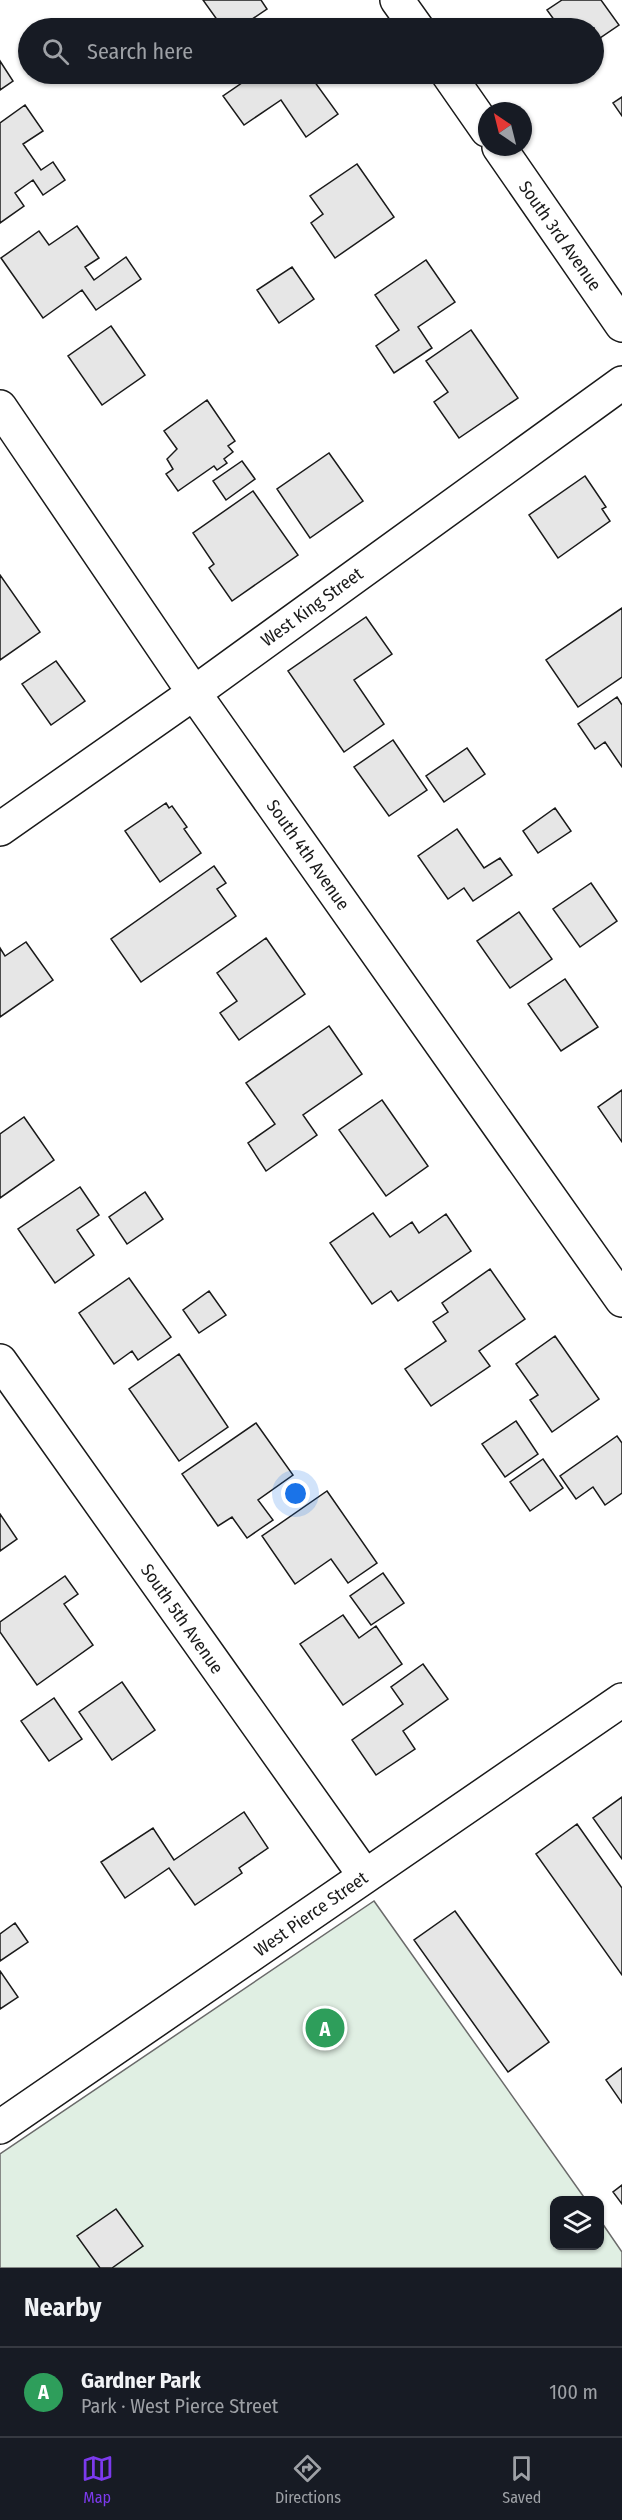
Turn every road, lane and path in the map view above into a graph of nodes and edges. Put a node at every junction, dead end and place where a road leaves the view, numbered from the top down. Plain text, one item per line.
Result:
1 (397, 0) edge
2 (410, 18) edge
3 (455, 84) edge
4 (478, 117) edge
5 (505, 156) edge
6 (622, 324) edge
7 (622, 383) edge
8 (0, 407) edge
9 (194, 693) junction
10 (0, 829) edge
11 (622, 1300) edge
12 (0, 1361) edge
13 (622, 1700) edge
14 (365, 1876) junction
15 (0, 2127) edge

1 - 2 street
3 - 4 street
5 - 6 street, South 3rd Avenue
7 - 9 street, West King Street
8 - 9 street, South 4th Avenue
9 - 10 street, West King Street
9 - 11 street, South 4th Avenue
12 - 14 street, South 5th Avenue
13 - 14 street, West Pierce Street
14 - 15 street, West Pierce Street

